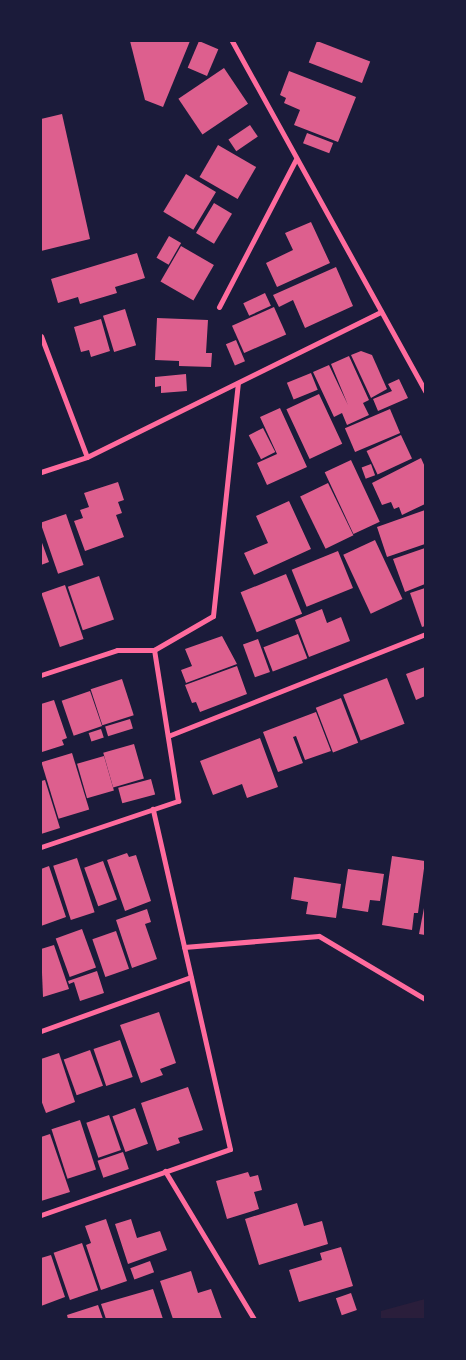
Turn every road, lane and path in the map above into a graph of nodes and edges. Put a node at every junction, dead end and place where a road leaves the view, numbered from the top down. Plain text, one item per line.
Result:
1 (232, 41) edge
2 (296, 159) junction
3 (219, 307) dead end
4 (381, 312) junction
5 (41, 336) edge
6 (238, 383) junction
7 (425, 391) edge
8 (87, 457) junction
9 (41, 472) edge
10 (425, 634) edge
11 (154, 650) junction
12 (41, 675) edge
13 (168, 736) junction
14 (153, 809) junction
15 (41, 848) edge
16 (184, 947) junction
17 (191, 977) junction
18 (425, 998) edge
19 (41, 1031) edge
20 (165, 1171) junction
21 (41, 1215) edge
22 (254, 1319) edge

1 - 2 street
2 - 3 street
2 - 4 street
4 - 6 street
4 - 7 street
5 - 8 street
6 - 8 street
6 - 11 street
8 - 9 street
10 - 13 street
11 - 12 street
11 - 13 street
13 - 14 street
14 - 15 street
14 - 16 street
16 - 17 street
16 - 18 street
17 - 19 street
17 - 20 street
20 - 21 street
20 - 22 street

